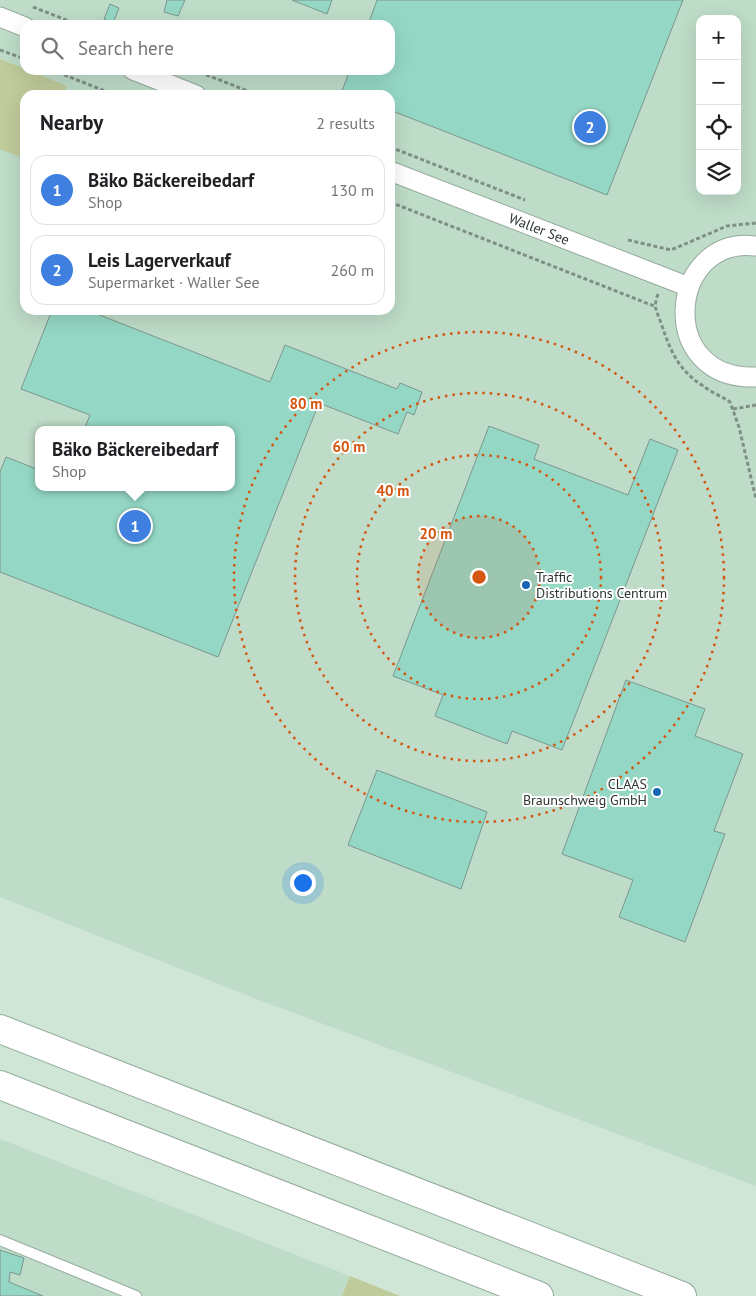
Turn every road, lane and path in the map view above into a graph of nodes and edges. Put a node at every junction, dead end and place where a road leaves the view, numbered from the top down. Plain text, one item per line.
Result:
1 (23, 4) dead end
2 (0, 17) edge
3 (66, 20) edge
4 (20, 25) edge
5 (0, 50) edge
6 (20, 58) edge
7 (65, 75) edge
8 (146, 75) edge
9 (207, 75) edge
10 (102, 90) edge
11 (183, 90) edge
12 (245, 90) edge
13 (395, 149) edge
14 (395, 173) edge
15 (526, 201) dead end
16 (395, 204) edge
17 (756, 223) edge
18 (625, 239) dead end
19 (756, 246) edge
20 (688, 286) junction
21 (756, 377) edge
22 (756, 405) edge
23 (733, 409) junction
24 (756, 499) edge
25 (0, 1029) edge
26 (0, 1084) edge
27 (0, 1240) edge
28 (136, 1296) edge
29 (539, 1296) edge
30 (682, 1296) edge

1 - 3 path
2 - 4 street
5 - 6 path
7 - 10 path
8 - 11 street
9 - 12 path
13 - 15 path
14 - 20 street, Waller See
16 - 23 path
17 - 18 path
19 - 20 street
20 - 21 street
22 - 23 path
23 - 24 path
25 - 30 highway
26 - 29 highway
27 - 28 lane

